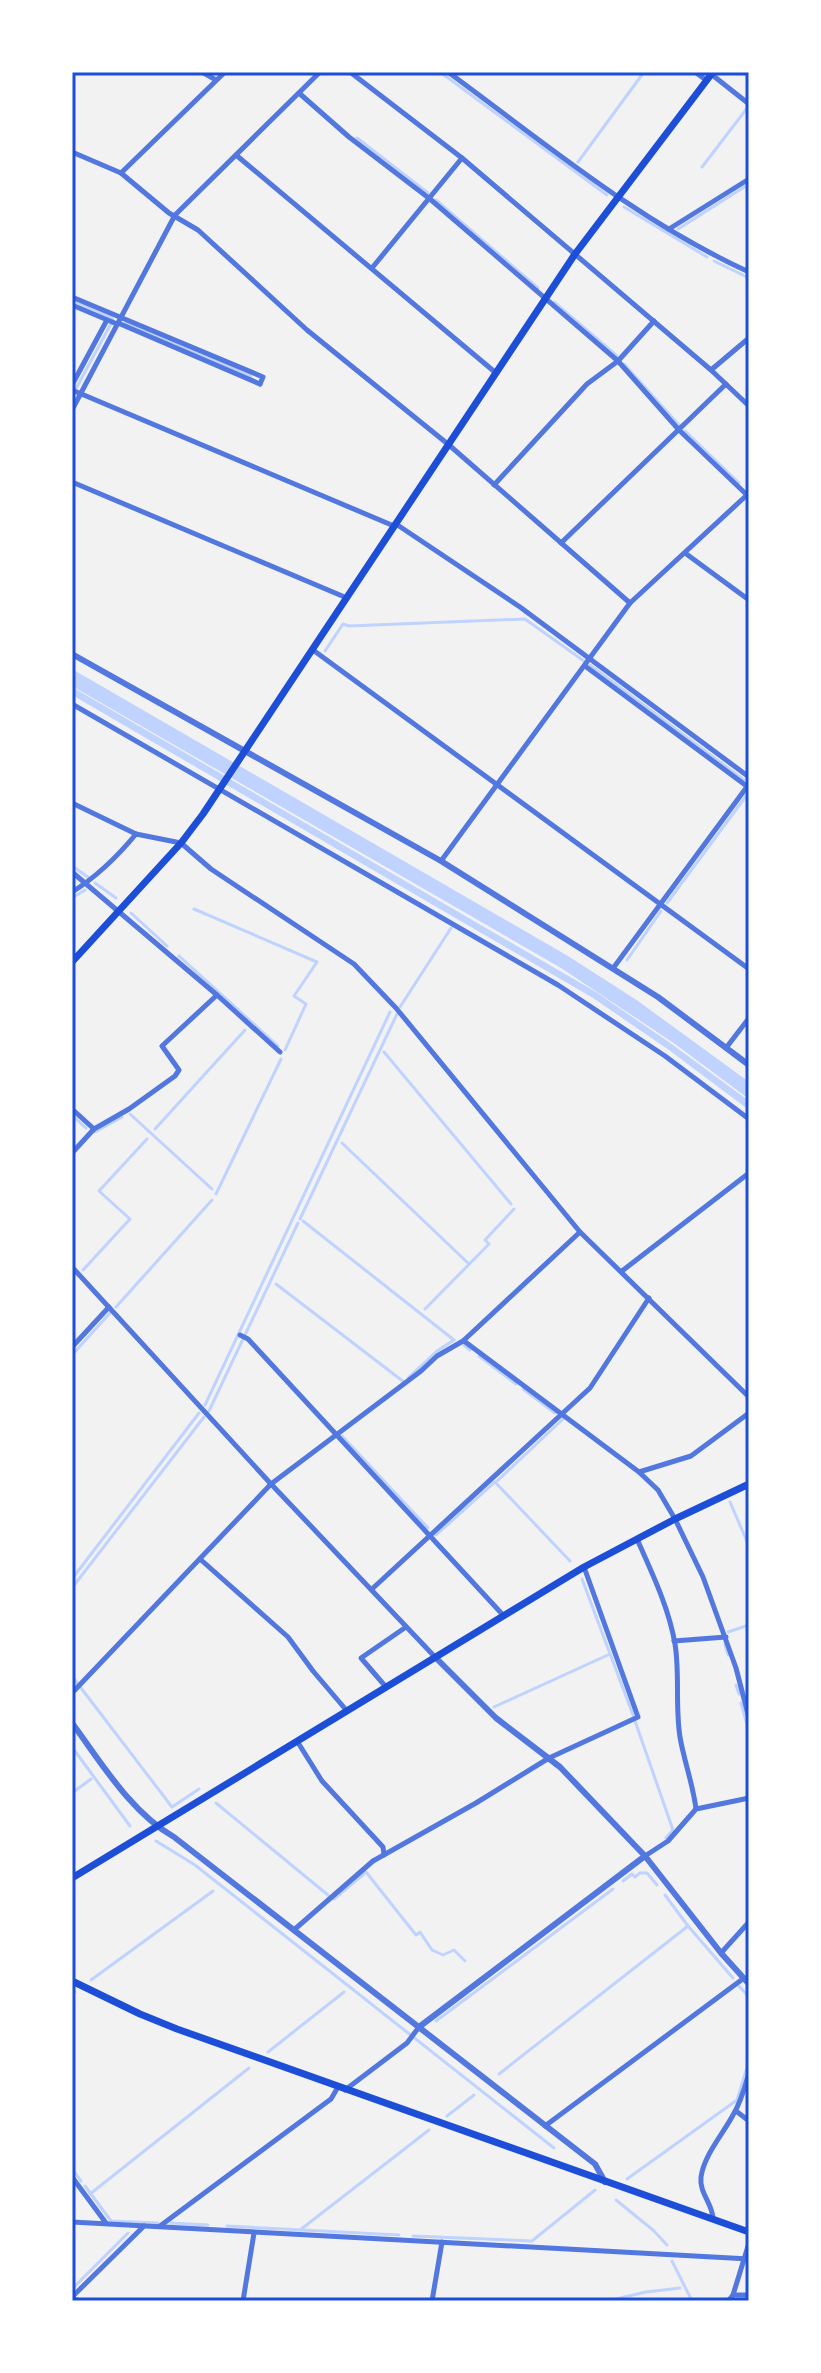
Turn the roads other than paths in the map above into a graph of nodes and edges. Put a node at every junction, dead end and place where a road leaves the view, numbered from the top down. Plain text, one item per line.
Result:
1 (202, 72) edge
2 (225, 72) edge
3 (320, 72) edge
4 (350, 72) edge
5 (695, 72) edge
6 (452, 73) edge
7 (710, 74) edge
8 (216, 80) junction
9 (299, 93) junction
10 (749, 104) edge
11 (72, 152) edge
12 (236, 155) junction
13 (462, 158) junction
14 (121, 173) junction
15 (749, 179) edge
16 (618, 198) junction
17 (430, 199) junction
18 (175, 215) junction
19 (669, 229) junction
20 (575, 254) junction
21 (372, 269) junction
22 (749, 272) edge
23 (72, 297) edge
24 (545, 299) junction
25 (72, 305) edge
26 (114, 321) junction
27 (654, 321) junction
28 (749, 338) edge
29 (618, 361) junction
30 (711, 370) junction
31 (496, 373) junction
32 (726, 384) junction
33 (75, 390) edge
34 (749, 406) edge
35 (72, 410) edge
36 (679, 430) junction
37 (449, 445) junction
38 (72, 482) edge
39 (494, 485) junction
40 (748, 494) edge
41 (396, 525) junction
42 (561, 543) junction
43 (685, 553) junction
44 (347, 598) junction
45 (749, 600) edge
46 (630, 603) junction
47 (313, 650) junction
48 (72, 654) edge
49 (589, 660) junction
50 (585, 666) junction
51 (72, 704) edge
52 (245, 752) junction
53 (749, 777) edge
54 (496, 784) junction
55 (748, 786) edge
56 (221, 787) junction
57 (72, 803) edge
58 (136, 834) junction
59 (181, 843) junction
60 (441, 861) junction
61 (72, 872) edge
62 (87, 883) junction
63 (72, 892) edge
64 (660, 904) junction
65 (119, 910) junction
66 (72, 962) edge
67 (614, 967) junction
68 (749, 969) edge
69 (217, 995) junction
70 (749, 1018) edge
71 (726, 1048) junction
72 (280, 1052) dead end
73 (749, 1065) edge
74 (72, 1109) edge
75 (749, 1119) edge
76 (94, 1129) junction
77 (72, 1153) edge
78 (749, 1173) edge
79 (580, 1232) junction
80 (72, 1267) edge
81 (622, 1271) junction
82 (649, 1298) junction
83 (109, 1307) junction
84 (240, 1335) dead end
85 (463, 1341) junction
86 (72, 1347) edge
87 (749, 1397) edge
88 (749, 1413) edge
89 (562, 1415) junction
90 (336, 1435) junction
91 (639, 1472) junction
92 (271, 1484) junction
93 (749, 1484) edge
94 (675, 1519) junction
95 (429, 1535) junction
96 (637, 1538) junction
97 (200, 1559) junction
98 (584, 1567) junction
99 (372, 1589) junction
100 (503, 1615) junction
101 (406, 1627) junction
102 (726, 1637) junction
103 (674, 1641) junction
104 (435, 1657) junction
105 (386, 1687) junction
106 (72, 1693) edge
107 (347, 1711) junction
108 (749, 1718) edge
109 (72, 1723) edge
110 (297, 1741) junction
111 (549, 1758) junction
112 (749, 1798) edge
113 (696, 1809) junction
114 (156, 1827) junction
115 (384, 1855) junction
116 (645, 1856) junction
117 (72, 1878) edge
118 (749, 1922) edge
119 (295, 1929) junction
120 (721, 1953) junction
121 (72, 1981) edge
122 (746, 1981) edge
123 (418, 2029) junction
124 (749, 2073) edge
125 (341, 2088) junction
126 (736, 2111) junction
127 (749, 2121) edge
128 (545, 2126) junction
129 (72, 2177) edge
130 (605, 2182) junction
131 (713, 2219) junction
132 (72, 2222) edge
133 (107, 2224) junction
134 (144, 2226) junction
135 (159, 2227) junction
136 (749, 2232) edge
137 (254, 2233) junction
138 (442, 2242) junction
139 (749, 2243) edge
140 (746, 2259) edge
141 (749, 2295) edge
142 (72, 2298) edge
143 (730, 2298) edge
144 (81, 2301) edge
145 (243, 2301) edge
146 (432, 2301) edge

1 - 8 street
2 - 8 street
3 - 9 street
4 - 13 street
5 - 7 street
6 - 16 street
7 - 10 street
7 - 16 main road
8 - 14 street
9 - 12 street
9 - 17 street
11 - 14 street
12 - 18 street
12 - 21 street
13 - 17 street
13 - 20 street
14 - 18 street
15 - 19 street
16 - 19 street
16 - 20 main road
17 - 21 street
17 - 24 street
18 - 26 street
18 - 37 street
19 - 22 street
20 - 24 main road
20 - 27 street
21 - 31 street
23 - 26 street
24 - 29 street
24 - 31 main road
25 - 26 street
26 - 26 street
26 - 33 street
26 - 33 street
27 - 29 street
27 - 30 street
28 - 30 street
29 - 36 street
29 - 39 street
30 - 32 street
31 - 37 main road
32 - 34 street
32 - 36 street
33 - 35 street
33 - 41 street
36 - 40 street
36 - 42 street
37 - 39 street
37 - 41 main road
38 - 44 street
39 - 42 street
40 - 43 street
41 - 44 main road
41 - 49 street
42 - 46 street
43 - 45 street
43 - 46 street
44 - 47 main road
46 - 49 street
47 - 52 main road
47 - 54 street
48 - 52 street
49 - 50 street
49 - 53 street
50 - 54 street
50 - 55 street
51 - 56 street
52 - 56 main road
52 - 60 street
54 - 60 street
54 - 64 street
55 - 64 street
56 - 59 main road
56 - 75 street
57 - 58 street
58 - 59 street
58 - 62 street
59 - 65 main road
59 - 79 street
60 - 67 street
61 - 62 street
62 - 63 street
62 - 65 street
64 - 67 street
64 - 68 street
65 - 66 main road
65 - 69 street
67 - 71 street
69 - 72 street
69 - 76 street
70 - 71 street
71 - 73 street
74 - 76 street
76 - 77 street
78 - 81 street
79 - 81 street
79 - 85 street
80 - 83 street
81 - 82 street
82 - 87 street
82 - 89 street
83 - 86 street
83 - 92 street
84 - 90 street
85 - 89 street
85 - 90 street
88 - 91 street
89 - 91 street
89 - 95 street
90 - 92 street
90 - 95 street
91 - 94 street
92 - 97 street
92 - 99 street
93 - 94 main road
94 - 96 main road
94 - 102 street
95 - 99 street
95 - 100 street
96 - 98 main road
96 - 103 street
97 - 106 street
97 - 107 street
98 - 100 main road
98 - 111 street
99 - 101 street
100 - 104 main road
101 - 104 street
101 - 105 street
102 - 103 street
102 - 108 street
103 - 113 street
104 - 105 main road
104 - 111 street
105 - 107 main road
107 - 110 main road
109 - 114 street
110 - 114 main road
110 - 115 street
111 - 115 street
111 - 116 street
112 - 113 street
113 - 116 street
114 - 117 main road
114 - 119 street
115 - 119 street
116 - 120 street
116 - 123 street
118 - 120 street
119 - 123 street
120 - 122 street
121 - 125 main road
122 - 128 street
123 - 125 street
123 - 128 street
124 - 126 street
125 - 130 main road
125 - 135 street
126 - 127 street
126 - 131 street
128 - 130 street
129 - 133 street
130 - 131 main road
131 - 136 main road
132 - 133 street
133 - 134 street
134 - 135 street
134 - 142 street
135 - 137 street
137 - 138 street
137 - 145 street
138 - 140 street
138 - 146 street
139 - 140 street
140 - 143 street
141 - 143 street
142 - 144 street

